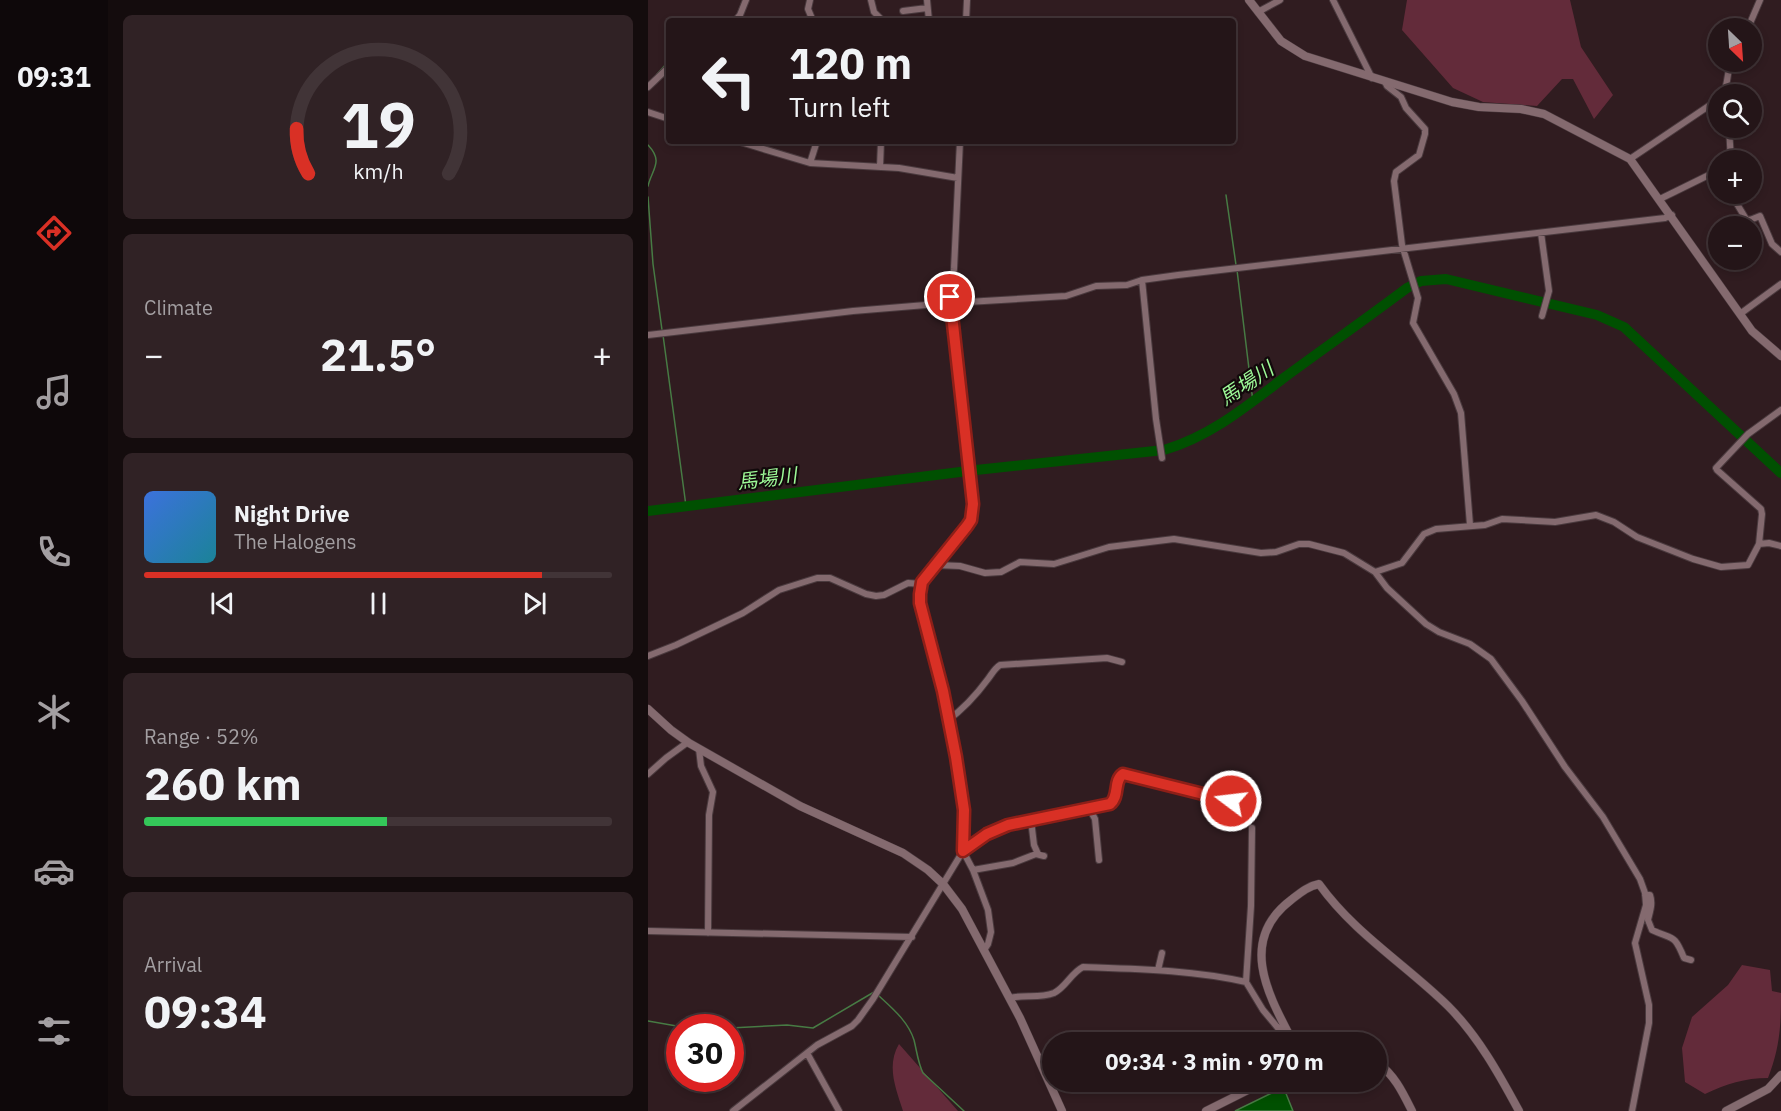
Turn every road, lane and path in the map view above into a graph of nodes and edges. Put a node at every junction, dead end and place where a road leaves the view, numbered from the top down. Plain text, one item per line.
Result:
1 (746, 0) edge
2 (810, 0) edge
3 (871, 0) edge
4 (927, 0) edge
5 (967, 0) edge
6 (1250, 0) edge
7 (1280, 0) edge
8 (1333, 0) edge
9 (1760, 0) edge
10 (927, 8) junction
11 (903, 11) dead end
12 (1258, 12) junction
13 (738, 18) edge
14 (812, 18) edge
15 (880, 18) edge
16 (929, 18) edge
17 (966, 18) edge
18 (1752, 18) edge
19 (666, 70) edge
20 (1372, 78) junction
21 (1385, 82) junction
22 (648, 87) edge
23 (1708, 106) edge
24 (648, 112) edge
25 (666, 118) edge
26 (747, 144) edge
27 (816, 144) edge
28 (881, 144) edge
29 (960, 144) edge
30 (1630, 159) junction
31 (810, 163) junction
32 (880, 167) junction
33 (1708, 176) edge
34 (958, 178) junction
35 (1660, 198) junction
36 (1737, 204) edge
37 (1672, 215) junction
38 (1541, 233) junction
39 (1404, 249) junction
40 (1781, 252) edge
41 (1142, 280) junction
42 (1781, 284) edge
43 (950, 303) junction
44 (1740, 314) junction
45 (1542, 316) dead end
46 (648, 335) edge
47 (1781, 356) edge
48 (1781, 410) edge
49 (1162, 458) dead end
50 (1470, 525) junction
51 (1760, 544) junction
52 (1781, 546) edge
53 (936, 566) junction
54 (1375, 572) junction
55 (921, 584) junction
56 (648, 656) edge
57 (1122, 662) dead end
58 (648, 709) edge
59 (947, 721) junction
60 (688, 742) junction
61 (699, 748) junction
62 (648, 774) edge
63 (1238, 802) dead end
64 (1089, 808) junction
65 (1031, 820) junction
66 (1252, 828) dead end
67 (963, 851) junction
68 (1100, 860) dead end
69 (973, 870) junction
70 (943, 884) junction
71 (1645, 895) junction
72 (648, 931) edge
73 (708, 933) junction
74 (912, 937) junction
75 (984, 950) junction
76 (1162, 953) dead end
77 (1691, 960) dead end
78 (1158, 970) junction
79 (1246, 982) junction
80 (1010, 998) junction
81 (1285, 1027) junction
82 (1288, 1032) edge
83 (807, 1053) junction
84 (1387, 1070) edge
85 (1781, 1076) edge
86 (1244, 1092) edge
87 (733, 1111) edge
88 (839, 1111) edge
89 (1062, 1111) edge
90 (1206, 1111) edge
91 (1412, 1111) edge
92 (1520, 1111) edge
93 (1632, 1111) edge
94 (1726, 1111) edge

1 - 13 street
2 - 14 street
3 - 15 street
4 - 10 street
5 - 17 street
6 - 12 street
7 - 12 street
8 - 20 street
9 - 18 street
10 - 11 street
10 - 16 street
12 - 20 street
19 - 22 street
20 - 21 street
21 - 30 street
21 - 39 street
23 - 30 street
24 - 25 street
26 - 31 street
27 - 31 street
28 - 32 street
29 - 34 street
30 - 35 street
31 - 32 street
32 - 34 street
33 - 35 street
34 - 43 street
35 - 37 street
36 - 40 street
37 - 38 street
37 - 44 street
38 - 39 street
38 - 45 street
39 - 41 street
39 - 50 street
41 - 43 street
41 - 49 street
42 - 44 street
43 - 46 street
43 - 53 street
44 - 47 street
48 - 51 street
50 - 51 street
50 - 54 street
51 - 52 street
53 - 54 street
53 - 55 street
54 - 71 street
55 - 56 street
55 - 59 street
57 - 59 street
58 - 60 street
59 - 67 street
60 - 61 street
60 - 62 street
61 - 70 street
61 - 73 street
63 - 64 street
64 - 65 street
64 - 68 street
65 - 67 street
65 - 69 street
66 - 79 street
67 - 69 street
67 - 70 street
69 - 75 street
70 - 74 street
70 - 75 street
71 - 77 street
71 - 93 street
72 - 73 street
73 - 74 street
74 - 83 street
75 - 80 street
76 - 78 street
78 - 79 street
78 - 80 street
79 - 81 street
80 - 89 street
81 - 82 street
81 - 92 street
83 - 87 street
83 - 88 street
84 - 91 street
85 - 94 street
86 - 90 street

